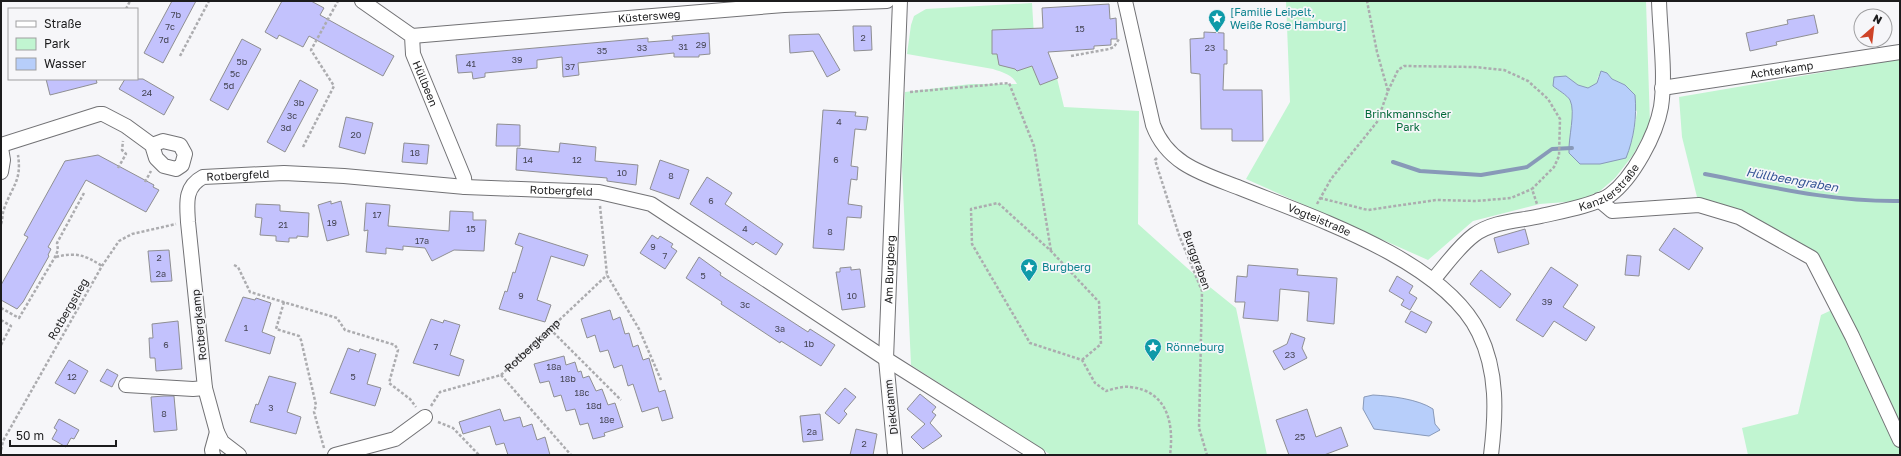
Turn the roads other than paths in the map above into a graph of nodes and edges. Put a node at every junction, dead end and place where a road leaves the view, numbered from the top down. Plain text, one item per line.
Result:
1 (362, 1) edge
2 (887, 1) edge
3 (900, 1) edge
4 (1125, 1) edge
5 (1659, 1) edge
6 (783, 3) edge
7 (412, 36) junction
8 (1900, 52) edge
9 (1662, 88) junction
10 (152, 145) dead end
11 (1, 146) edge
12 (1, 172) edge
13 (192, 186) joint
14 (465, 187) junction
15 (1599, 200) junction
16 (1433, 280) junction
17 (886, 358) junction
18 (126, 385) dead end
19 (205, 388) junction
20 (425, 417) road end
21 (217, 432) junction
22 (1900, 440) edge
23 (213, 455) edge
24 (239, 455) edge
25 (335, 455) edge
26 (895, 455) edge
27 (1038, 455) edge
28 (1491, 455) edge

1 - 7 street
2 - 6 street, Küstersweg
3 - 17 street, Am Burgberg
4 - 16 street, Vogteistraße
5 - 9 street, Kanzlerstraße
6 - 7 street, Küstersweg
7 - 14 street, Hüllbeen
8 - 9 street, Achterkamp
9 - 15 street, Kanzlerstraße
10 - 11 street
11 - 12 street
13 - 14 street, Rotbergfeld
13 - 19 street, Rotbergkamp
14 - 17 street, Rotbergfeld
15 - 16 street, Kanzlerstraße
15 - 22 street
16 - 28 street, Vogteistraße
17 - 26 street, Diekdamm
17 - 27 street
18 - 19 street
19 - 21 street, Rotbergkamp
20 - 25 street
21 - 23 street
21 - 24 street, Rotbergkamp

